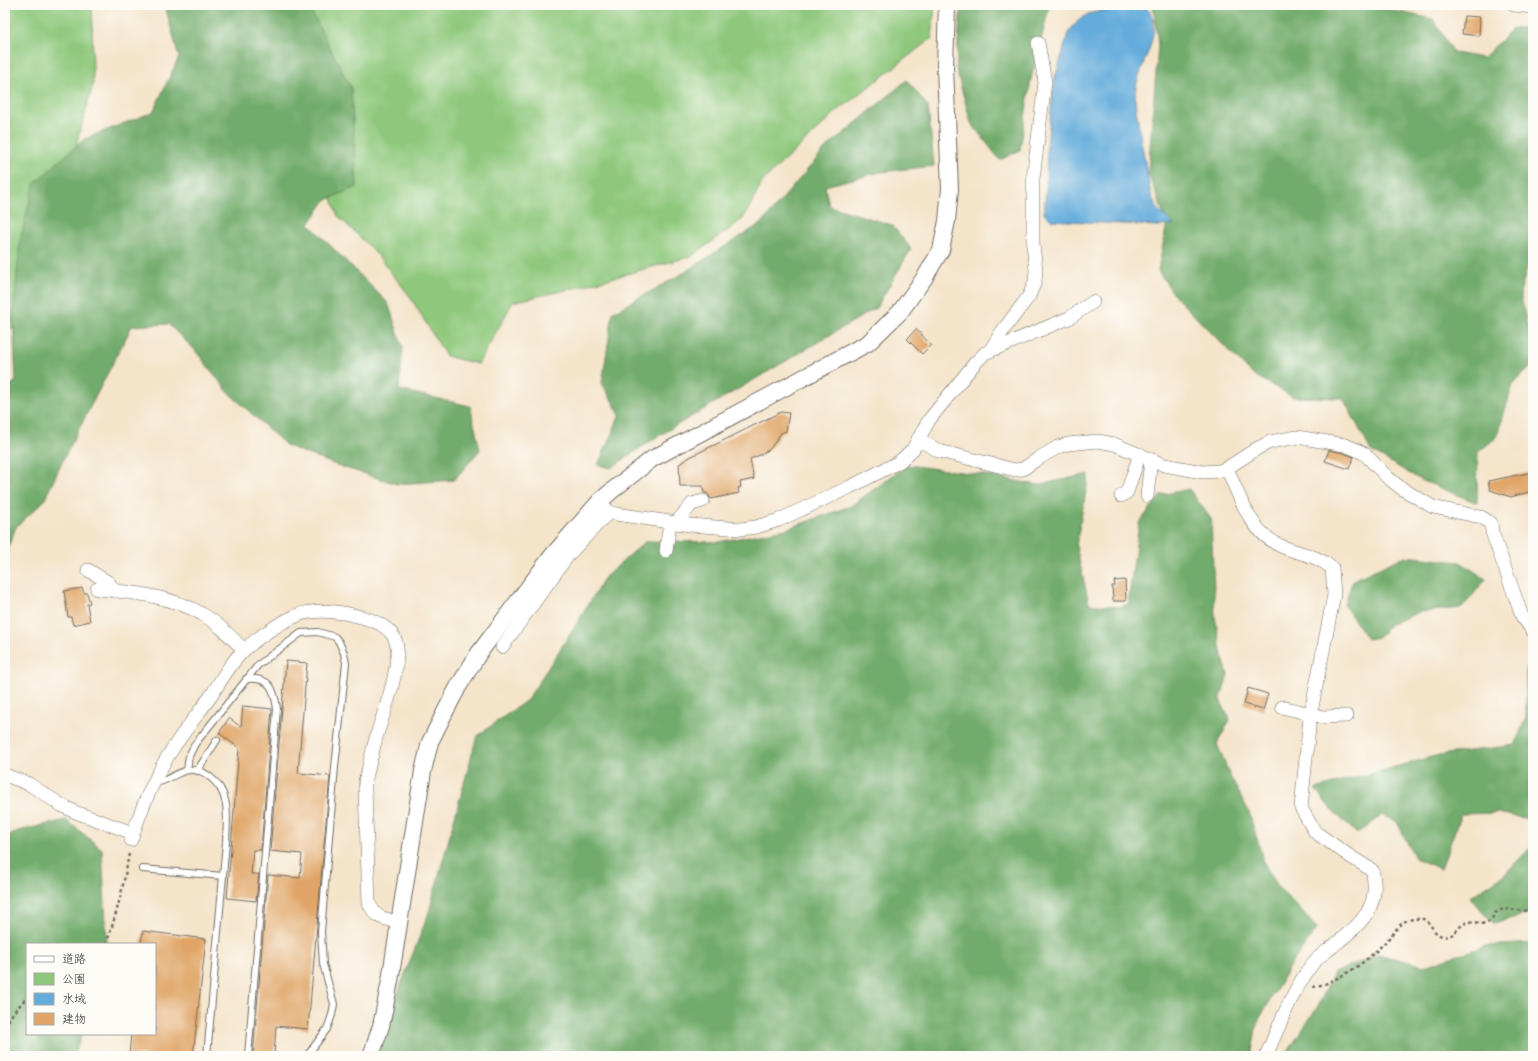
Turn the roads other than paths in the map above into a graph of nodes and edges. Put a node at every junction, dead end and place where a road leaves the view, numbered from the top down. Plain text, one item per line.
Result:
1 (947, 5) edge
2 (1514, 5) edge
3 (1533, 6) edge
4 (1038, 43) dead end
5 (1093, 302) dead end
6 (990, 351) junction
7 (918, 439) junction
8 (1146, 457) junction
9 (1227, 468) junction
10 (1121, 496) dead end
11 (1147, 496) dead end
12 (703, 501) dead end
13 (605, 507) junction
14 (673, 522) junction
15 (666, 551) dead end
16 (88, 570) dead end
17 (97, 589) dead end
18 (115, 591) junction
19 (1533, 631) edge
20 (502, 647) dead end
21 (244, 650) junction
22 (246, 679) junction
23 (1282, 707) dead end
24 (1311, 715) junction
25 (1347, 716) dead end
26 (217, 740) dead end
27 (187, 770) junction
28 (197, 771) junction
29 (5, 775) edge
30 (153, 783) junction
31 (142, 869) dead end
32 (223, 876) junction
33 (399, 922) junction
34 (207, 1056) edge
35 (248, 1056) edge
36 (307, 1056) edge
37 (371, 1056) edge
38 (1266, 1056) edge

1 - 13 street
2 - 3 street
4 - 6 street
5 - 6 street
6 - 7 street
7 - 8 street
7 - 14 street
8 - 9 street
8 - 10 street
8 - 11 street
9 - 19 street
9 - 24 street
12 - 14 street
13 - 14 street
13 - 20 street
13 - 33 street
14 - 15 street
16 - 18 street
17 - 18 street
18 - 21 street
21 - 30 street
21 - 33 street
22 - 27 lane
22 - 35 lane
22 - 36 lane
23 - 24 street
24 - 25 street
24 - 38 street
26 - 28 lane
27 - 28 lane
27 - 30 lane
28 - 32 lane
29 - 30 street
31 - 32 lane
32 - 34 lane
33 - 37 street

